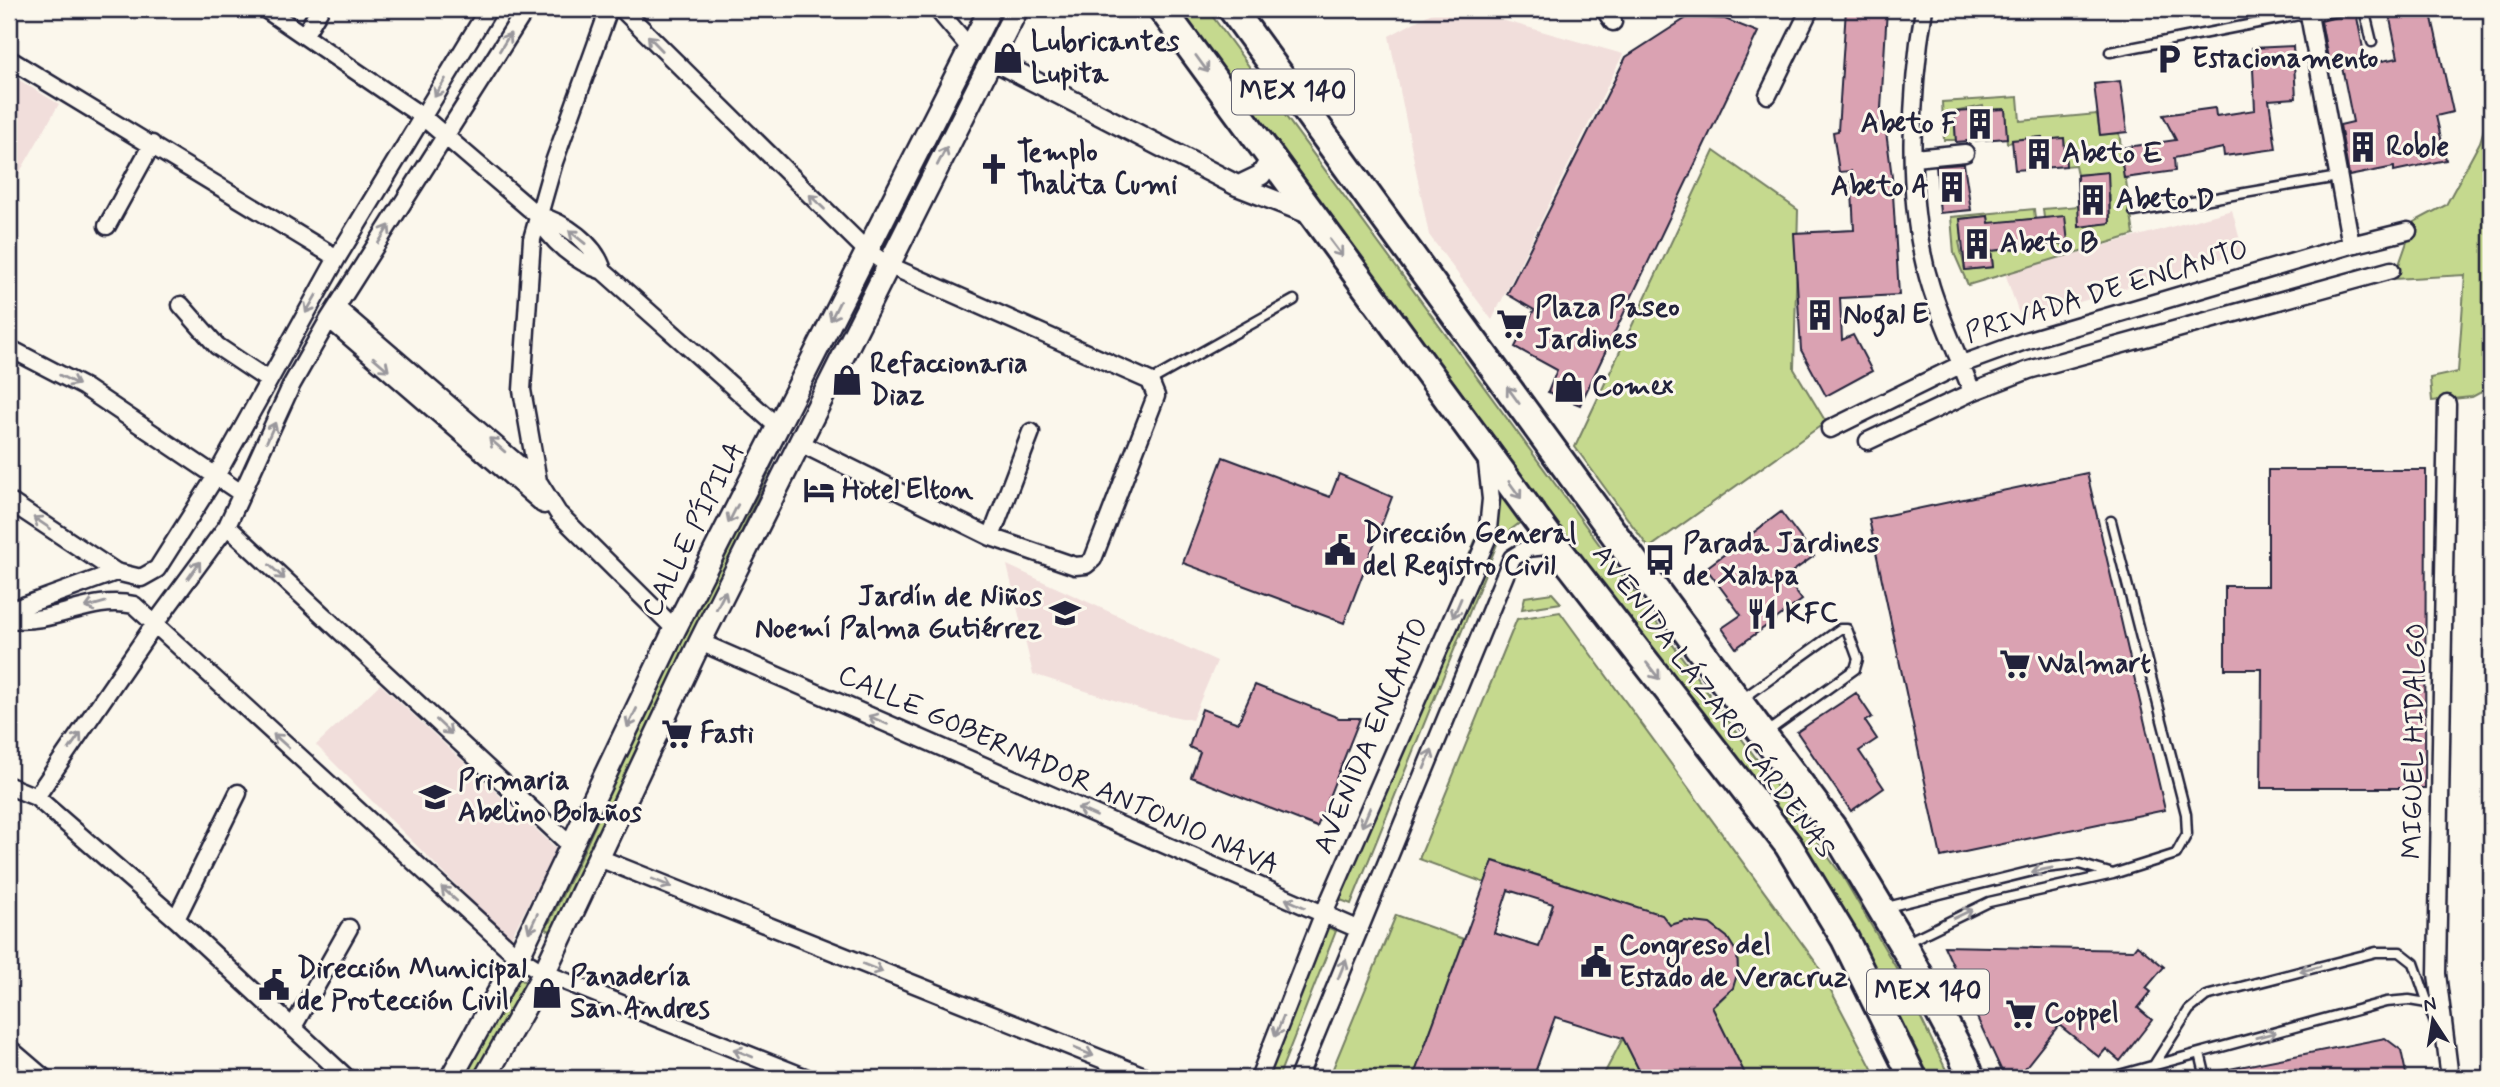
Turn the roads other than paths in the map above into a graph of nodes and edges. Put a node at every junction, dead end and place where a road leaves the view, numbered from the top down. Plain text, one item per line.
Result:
1 (265, 9) edge
2 (320, 9) edge
3 (488, 9) edge
4 (526, 9) edge
5 (609, 9) edge
6 (622, 9) edge
7 (937, 9) edge
8 (976, 9) edge
9 (990, 9) edge
10 (1017, 9) edge
11 (1029, 9) edge
12 (1162, 9) edge
13 (1232, 9) edge
14 (1810, 9) edge
15 (1924, 9) edge
16 (2351, 9) edge
17 (2364, 9) edge
18 (2309, 13) edge
19 (305, 34) junction
20 (2372, 42) dead end
21 (970, 48) junction
22 (2110, 52) dead end
23 (9, 59) edge
24 (991, 59) junction
25 (1768, 95) dead end
26 (423, 117) junction
27 (446, 136) junction
28 (152, 144) junction
29 (1965, 153) dead end
30 (1914, 158) junction
31 (1271, 159) junction
32 (2338, 177) junction
33 (1238, 186) junction
34 (2134, 212) dead end
35 (1310, 214) junction
36 (537, 215) junction
37 (107, 226) dead end
38 (2409, 231) dead end
39 (2351, 245) junction
40 (866, 250) junction
41 (337, 258) junction
42 (888, 265) junction
43 (2391, 270) dead end
44 (1294, 300) dead end
45 (181, 304) dead end
46 (333, 314) junction
47 (9, 348) edge
48 (1962, 364) junction
49 (268, 380) junction
50 (1150, 381) junction
51 (1972, 392) junction
52 (2447, 404) dead end
53 (778, 427) junction
54 (1830, 429) dead end
55 (1031, 432) dead end
56 (1868, 441) dead end
57 (800, 443) junction
58 (1485, 449) junction
59 (216, 476) junction
60 (538, 481) junction
61 (241, 493) junction
62 (9, 501) edge
63 (542, 504) junction
64 (558, 513) junction
65 (2110, 522) dead end
66 (227, 526) junction
67 (991, 537) junction
68 (1555, 545) junction
69 (116, 572) junction
70 (9, 611) edge
71 (9, 619) edge
72 (154, 625) junction
73 (675, 629) junction
74 (700, 642) junction
75 (1739, 701) junction
76 (1763, 735) junction
77 (9, 786) edge
78 (238, 793) dead end
79 (36, 797) junction
80 (570, 845) junction
81 (599, 858) junction
82 (2113, 874) junction
83 (1881, 908) junction
84 (1323, 915) junction
85 (176, 919) junction
86 (349, 928) dead end
87 (1358, 929) junction
88 (1902, 944) junction
89 (517, 957) junction
90 (544, 973) junction
91 (2427, 1003) junction
92 (293, 1027) junction
93 (9, 1048) edge
94 (2445, 1051) junction
95 (2200, 1053) junction
96 (2154, 1065) junction
97 (1910, 1076) edge
98 (44, 1078) edge
99 (347, 1078) edge
100 (451, 1078) edge
101 (485, 1078) edge
102 (807, 1078) edge
103 (1149, 1078) edge
104 (1259, 1078) edge
105 (1298, 1078) edge
106 (1971, 1078) edge
107 (2108, 1078) edge
108 (2206, 1078) edge
109 (2450, 1078) edge

1 - 19 street
2 - 19 street
3 -> 26 street
27 -> 4 street
5 - 36 street
40 -> 6 street
7 - 21 street
8 - 21 main road
9 - 21 main road, CALLE PÍPILA
10 - 24 main road, CALLE PÍPILA
11 - 24 main road
12 -> 31 highway, AVENIDA LÁZARO CÁRDENAS / MEX 140
75 -> 13 highway, AVENIDA LÁZARO CÁRDENAS / MEX 140
14 - 25 street
15 - 30 street
16 - 18 lane
17 - 20 lane
18 - 22 lane
18 - 32 street
19 - 26 street
21 - 40 main road, CALLE PÍPILA
23 - 28 street
24 - 33 street
42 -> 24 main road, CALLE PÍPILA
26 - 27 street
26 - 41 street
27 - 36 street
46 -> 27 street
28 - 37 street
28 - 41 street
29 - 30 street
30 - 48 street
31 - 33 street
31 - 35 highway, AVENIDA LÁZARO CÁRDENAS / MEX 140
32 - 34 lane
32 - 39 street
33 - 35 street
35 -> 58 highway, AVENIDA LÁZARO CÁRDENAS / MEX 140
36 - 53 street
36 - 60 street
38 - 39 street, PRIVADA DE ENCANTO
39 - 48 street, PRIVADA DE ENCANTO
40 - 42 street
40 -> 53 main road, CALLE PÍPILA
41 -> 49 street
42 - 50 street
42 - 57 main road, CALLE PÍPILA
43 - 51 street, PRIVADA DE ENCANTO
44 - 50 lane
45 - 49 street
60 -> 46 street
61 -> 46 street
46 -> 63 street
47 -> 59 street
48 - 51 street
48 - 54 street, PRIVADA DE ENCANTO
49 - 59 street
50 - 67 street
51 - 56 street, PRIVADA DE ENCANTO
52 - 94 street, MIGUEL HIDALGO
53 -> 73 main road, CALLE PÍPILA
55 - 67 street
57 - 67 street
74 -> 57 main road, CALLE PÍPILA
58 -> 68 highway, AVENIDA LÁZARO CÁRDENAS / MEX 140
58 -> 84 street, AVENIDA ENCANTO
59 - 61 street
59 - 69 street
60 - 63 street
60 - 64 street
61 - 66 street
69 -> 62 street
63 - 64 street
64 - 73 street
65 - 82 lane
72 -> 66 street
66 -> 80 street
87 -> 68 street
68 -> 97 highway, AVENIDA LÁZARO CÁRDENAS / MEX 140
69 - 70 street
72 -> 71 street
79 -> 72 street
89 -> 72 street
73 -> 80 main road, CALLE PÍPILA
74 - 81 main road, CALLE PÍPILA
84 -> 74 street, CALLE GOBERNADOR ANTONIO NAVA
75 - 76 highway, AVENIDA LÁZARO CÁRDENAS / MEX 140
75 - 76 lane
76 - 83 highway, AVENIDA LÁZARO CÁRDENAS / MEX 140
77 - 79 street
78 - 85 street
79 - 85 street
80 -> 89 main road, CALLE PÍPILA
81 - 90 main road, CALLE PÍPILA
81 -> 103 street
82 -> 83 lane
88 -> 82 lane
83 - 88 highway, AVENIDA LÁZARO CÁRDENAS / MEX 140
84 - 87 street, CALLE GOBERNADOR ANTONIO NAVA
84 -> 104 street, AVENIDA ENCANTO
85 - 92 street
86 - 92 street
105 -> 87 street
88 - 106 highway, AVENIDA LÁZARO CÁRDENAS / MEX 140
89 - 90 street
89 - 100 main road, CALLE PÍPILA
90 - 101 main road, CALLE PÍPILA
102 -> 90 street
91 - 94 lane
95 -> 91 lane
91 -> 96 lane
92 - 99 street
93 - 98 street
94 - 109 street, MIGUEL HIDALGO
95 - 96 lane
95 - 108 lane
96 - 107 lane

